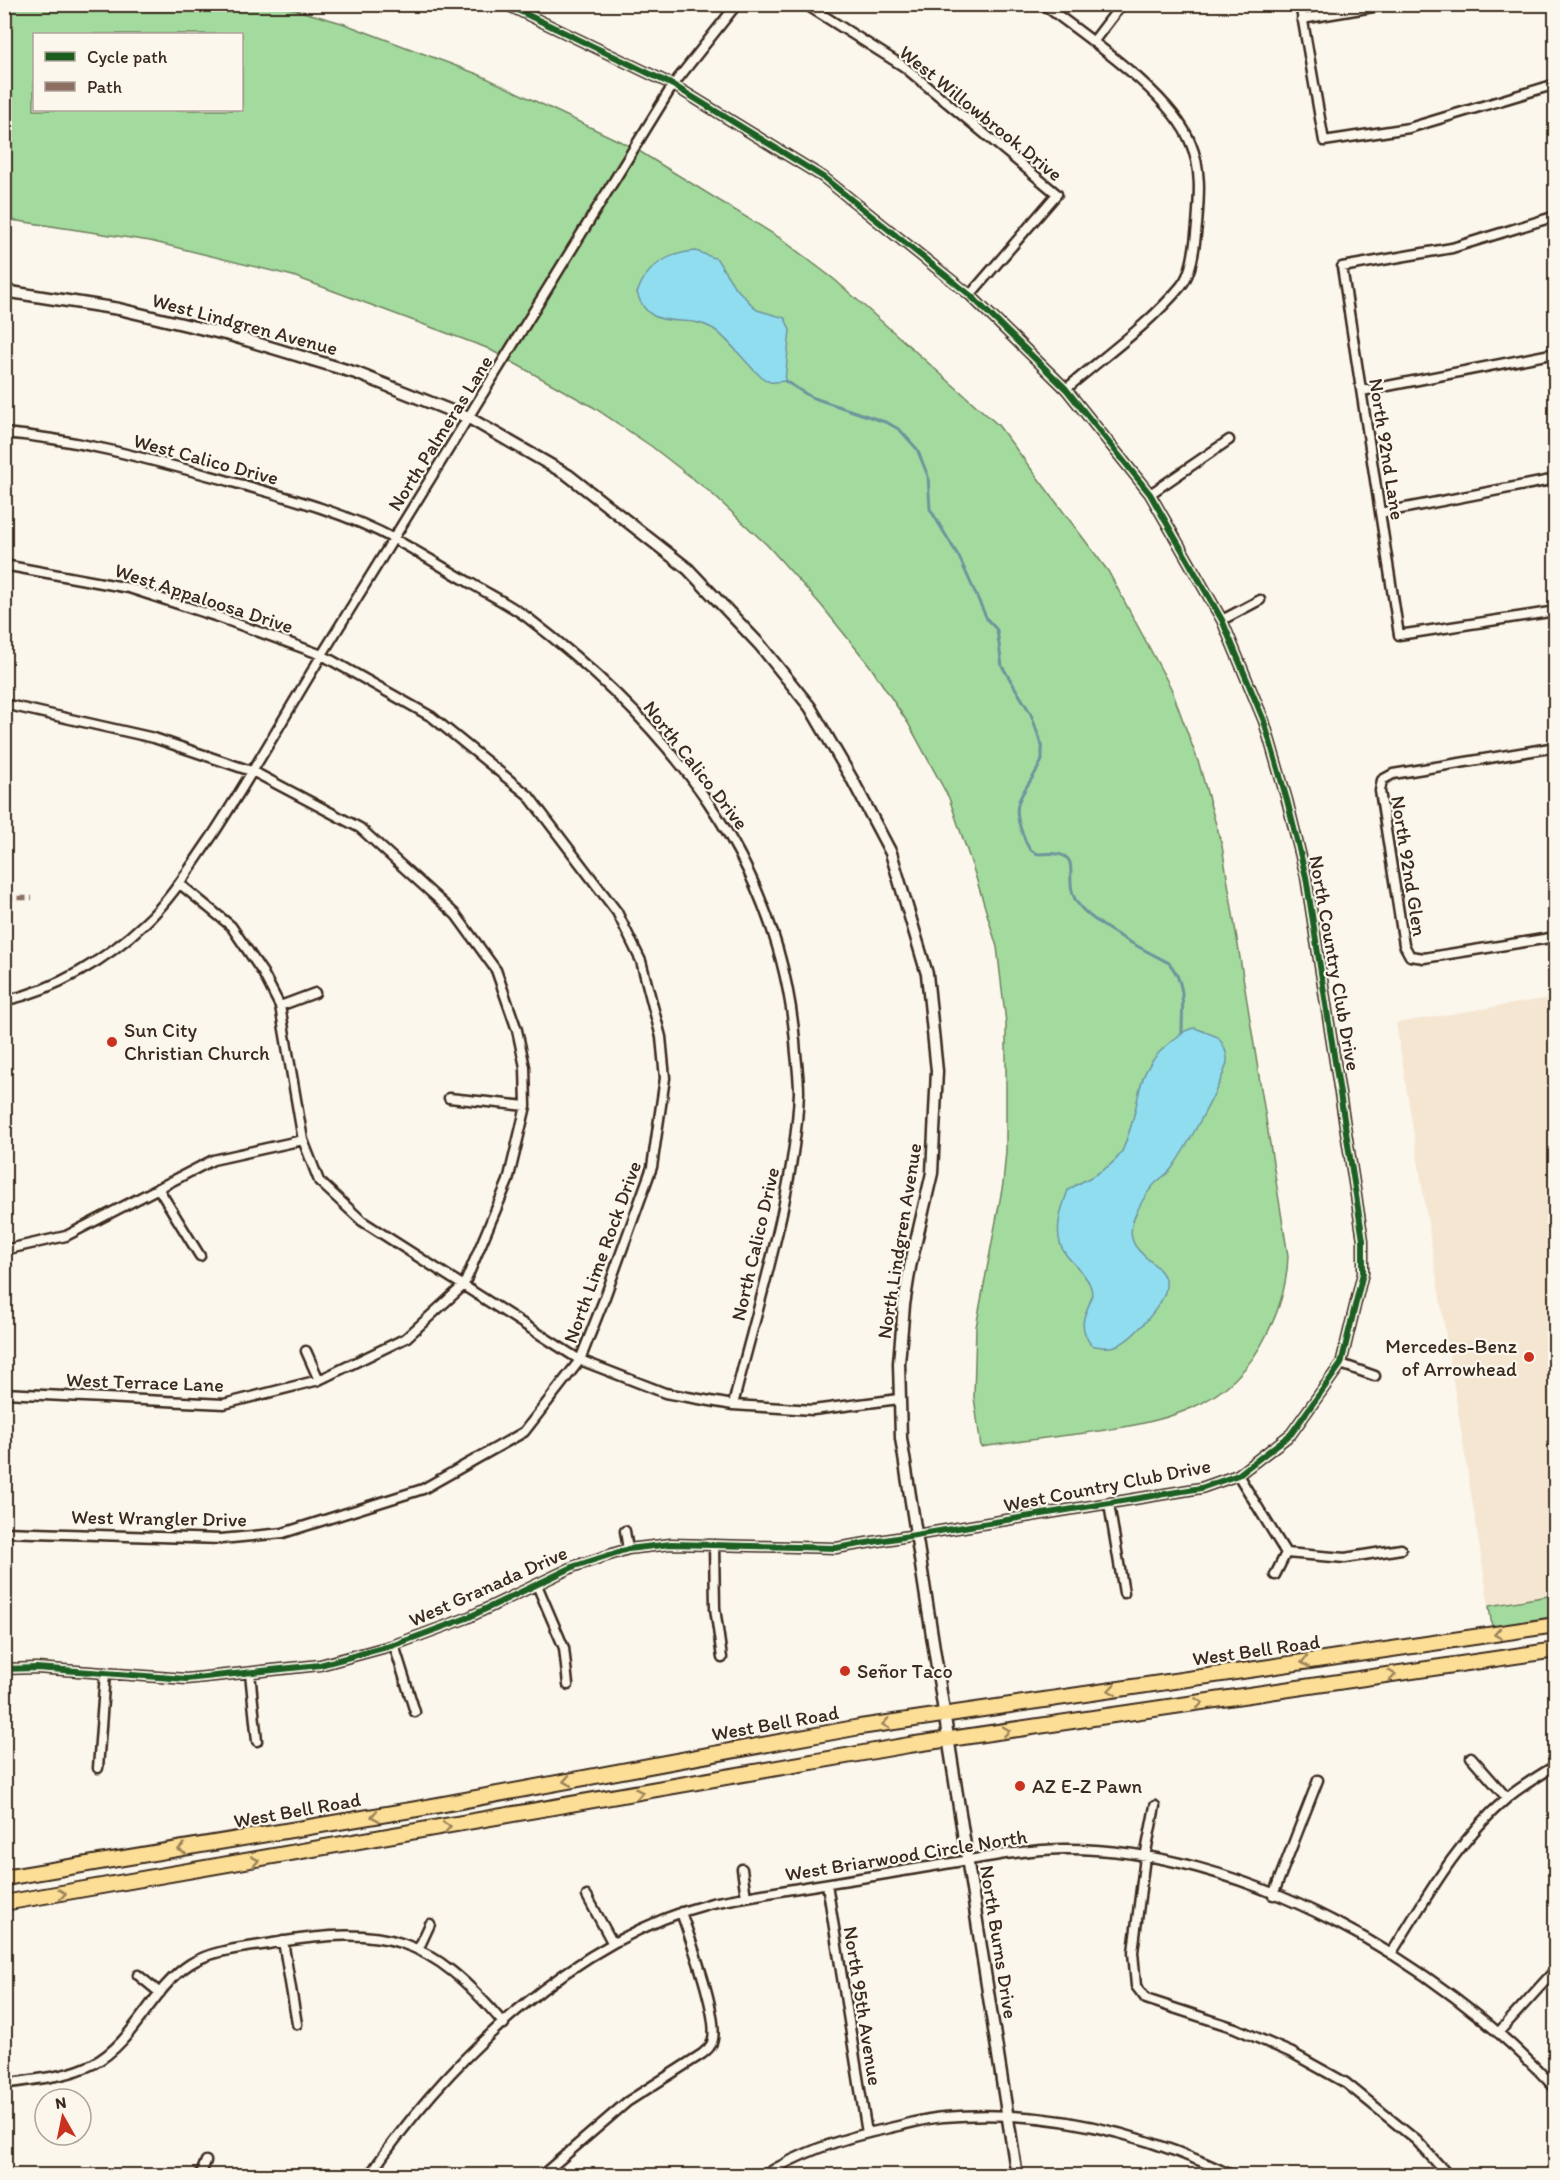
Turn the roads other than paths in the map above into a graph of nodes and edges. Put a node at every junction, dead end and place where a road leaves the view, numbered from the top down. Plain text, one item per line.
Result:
1 (505, 4) edge
2 (737, 4) edge
3 (805, 4) edge
4 (1043, 4) edge
5 (1122, 4) edge
6 (1300, 4) edge
7 (1391, 4) edge
8 (1302, 19) junction
9 (1093, 42) junction
10 (1556, 84) edge
11 (673, 85) junction
12 (1556, 216) edge
13 (4, 291) edge
14 (970, 295) junction
15 (1556, 353) edge
16 (1066, 389) junction
17 (1362, 391) junction
18 (469, 418) junction
19 (4, 433) edge
20 (1229, 440) dead end
21 (1556, 479) edge
22 (1150, 494) junction
23 (1380, 513) junction
24 (394, 539) junction
25 (4, 565) edge
26 (1260, 600) dead end
27 (1556, 611) edge
28 (1222, 620) junction
29 (322, 655) junction
30 (4, 704) edge
31 (1556, 747) edge
32 (254, 772) junction
33 (180, 884) junction
34 (1556, 937) edge
35 (315, 993) dead end
36 (4, 1001) edge
37 (280, 1006) junction
38 (449, 1098) dead end
39 (526, 1106) junction
40 (303, 1140) junction
41 (158, 1188) junction
42 (4, 1250) edge
43 (200, 1256) dead end
44 (464, 1285) junction
45 (1356, 1307) joint
46 (306, 1351) dead end
47 (580, 1360) junction
48 (1341, 1364) junction
49 (1375, 1376) dead end
50 (319, 1380) junction
51 (4, 1394) edge
52 (898, 1399) junction
53 (733, 1405) junction
54 (1238, 1475) junction
55 (1109, 1504) junction
56 (625, 1531) dead end
57 (4, 1532) edge
58 (915, 1536) junction
59 (714, 1545) junction
60 (628, 1549) junction
61 (1401, 1549) dead end
62 (1286, 1553) junction
63 (1275, 1575) dead end
64 (537, 1585) junction
65 (1124, 1593) dead end
66 (1556, 1625) edge
67 (394, 1645) junction
68 (1556, 1650) edge
69 (722, 1658) dead end
70 (4, 1669) edge
71 (105, 1673) junction
72 (250, 1673) junction
73 (568, 1685) dead end
74 (415, 1712) dead end
75 (944, 1715) junction
76 (948, 1739) junction
77 (257, 1741) dead end
78 (1471, 1758) dead end
79 (1556, 1765) edge
80 (98, 1768) dead end
81 (1318, 1780) dead end
82 (1507, 1798) junction
83 (1155, 1806) dead end
84 (1145, 1857) junction
85 (967, 1861) junction
86 (742, 1869) dead end
87 (4, 1878) edge
88 (827, 1884) junction
89 (1273, 1895) junction
90 (587, 1896) dead end
91 (746, 1897) junction
92 (4, 1903) edge
93 (681, 1912) junction
94 (430, 1924) dead end
95 (283, 1941) junction
96 (612, 1942) junction
97 (418, 1950) junction
98 (1391, 1954) junction
99 (1556, 1969) edge
100 (138, 1975) dead end
101 (160, 1993) junction
102 (297, 2024) dead end
103 (504, 2024) junction
104 (1498, 2033) junction
105 (4, 2084) edge
106 (1556, 2089) edge
107 (1009, 2115) junction
108 (867, 2133) junction
109 (206, 2161) dead end
110 (200, 2175) edge
111 (369, 2175) edge
112 (541, 2175) edge
113 (764, 2175) edge
114 (1017, 2175) edge
115 (1234, 2175) edge
116 (1449, 2175) edge

1 - 11 street
2 - 11 street, North Palmeras Lane
3 - 14 street, West Willowbrook Drive
4 - 9 street
5 - 9 street
6 - 8 street
7 - 8 street
8 - 10 street
9 - 16 street
11 - 14 street, North Country Club Drive
11 - 18 street, North Palmeras Lane
12 - 17 street, North 92nd Lane
13 - 18 street, West Lindgren Avenue
14 - 16 street, North Country Club Drive
15 - 17 street
16 - 22 street, North Country Club Drive
17 - 23 street, North 92nd Lane
18 - 24 street, North Palmeras Lane
18 - 52 street, North Lindgren Avenue
19 - 24 street, West Calico Drive
20 - 22 street
21 - 23 street
22 - 28 street, North Country Club Drive
23 - 27 street, North 92nd Lane
24 - 29 street, North Palmeras Lane
24 - 53 street, North Calico Drive
25 - 29 street, West Appaloosa Drive
26 - 28 street
28 - 45 street, North Country Club Drive
29 - 32 street, North Palmeras Lane
29 - 47 street, North Lime Rock Drive
30 - 32 street
31 - 34 street, North 92nd Glen
32 - 33 street, North Palmeras Lane
32 - 39 street
33 - 36 street, North Palmeras Lane
33 - 37 street
35 - 37 street
37 - 40 street
38 - 39 street
39 - 44 street
40 - 41 street
40 - 44 street
41 - 42 street
41 - 43 street
44 - 47 street
44 - 50 street, West Terrace Lane
45 - 48 street, West Country Club Drive
46 - 50 street
47 - 53 street
47 - 57 street, West Wrangler Drive
48 - 49 street
48 - 54 street, West Country Club Drive
50 - 51 street, West Terrace Lane
52 - 53 street
52 - 58 street, North Lindgren Avenue
54 - 55 street, West Country Club Drive
54 - 62 street
55 - 58 street, West Country Club Drive
55 - 65 street
56 - 60 street
58 - 59 street, West Granada Drive
58 - 75 street, North Lindgren Avenue
59 - 60 street, West Granada Drive
59 - 69 street
60 - 64 street, West Granada Drive
61 - 62 street
62 - 63 street
64 - 67 street, West Granada Drive
64 - 73 street
66 -> 75 main road, West Bell Road
67 - 72 street, West Granada Drive
67 - 74 street
76 -> 68 main road
70 - 71 street, West Granada Drive
71 - 72 street, West Granada Drive
71 - 80 street
72 - 77 street
75 - 76 street, North Burns Drive
75 -> 87 main road, West Bell Road
76 - 85 street, North Burns Drive
92 -> 76 main road
78 - 82 street
79 - 82 street
81 - 89 street
82 - 98 street
83 - 84 street
84 - 85 street, West Briarwood Circle North
84 - 89 street, West Briarwood Circle North
84 - 116 street
85 - 88 street, West Briarwood Circle North
85 - 107 street, North Burns Drive
86 - 91 street
88 - 91 street, West Briarwood Circle North
88 - 108 street, North 95th Avenue
89 - 98 street, West Briarwood Circle North
90 - 96 street
91 - 93 street, West Briarwood Circle North
93 - 96 street, West Briarwood Circle North
93 - 112 street
94 - 97 street
95 - 97 street
95 - 101 street
95 - 102 street
96 - 103 street, West Briarwood Circle North
97 - 103 street
98 - 104 street, West Briarwood Circle North
99 - 104 street
100 - 101 street
101 - 105 street
103 - 111 street, West Briarwood Circle North
104 - 106 street, West Briarwood Circle North
107 - 108 street
107 - 114 street, North Burns Drive
107 - 115 street
108 - 113 street
109 - 110 street

